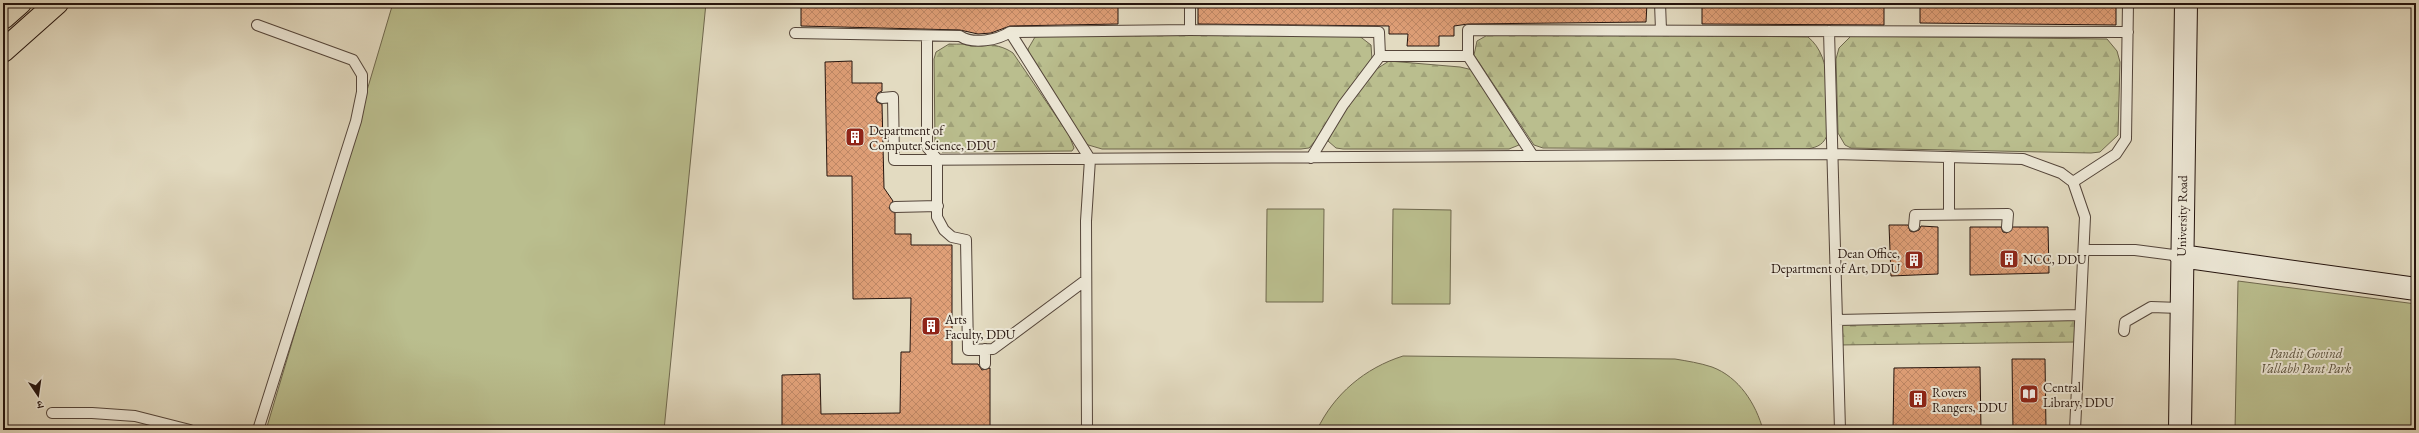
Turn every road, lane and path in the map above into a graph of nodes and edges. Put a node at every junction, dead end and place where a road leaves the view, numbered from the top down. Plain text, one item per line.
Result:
1 (20, 3) edge
2 (57, 3) edge
3 (1190, 3) edge
4 (1660, 3) edge
5 (2128, 3) edge
6 (2186, 3) edge
7 (3, 18) edge
8 (257, 25) dead end
9 (1190, 30) junction
10 (1661, 30) junction
11 (1010, 32) junction
12 (1829, 32) junction
13 (2128, 32) junction
14 (795, 33) dead end
15 (927, 37) junction
16 (1423, 46) dead end
17 (3, 51) edge
18 (1380, 56) junction
19 (1423, 56) junction
20 (1468, 56) junction
21 (882, 98) dead end
22 (1834, 154) junction
23 (1533, 156) junction
24 (1949, 157) junction
25 (1311, 158) junction
26 (937, 159) junction
27 (1090, 159) junction
28 (2073, 182) junction
29 (938, 206) junction
30 (895, 207) dead end
31 (1949, 214) junction
32 (1914, 226) dead end
33 (2007, 227) dead end
34 (2084, 250) junction
35 (2181, 256) junction
36 (1086, 280) junction
37 (2416, 289) edge
38 (2180, 308) junction
39 (2079, 315) junction
40 (1838, 320) junction
41 (2124, 331) dead end
42 (985, 349) junction
43 (985, 364) dead end
44 (52, 412) dead end
45 (190, 430) edge
46 (258, 430) edge
47 (1087, 430) edge
48 (1840, 430) edge
49 (2075, 430) edge
50 (2180, 430) edge

1 - 7 main road
2 - 17 main road
3 - 9 lane
4 - 10 lane
5 - 13 lane
6 - 35 main road, University Road
8 - 46 lane
9 - 11 lane
9 - 18 lane
10 - 12 lane
10 - 20 lane
11 - 15 lane
11 - 27 lane
12 - 13 lane
12 - 22 lane
13 - 28 lane
14 - 15 lane
15 - 26 lane
16 - 19 lane
18 - 19 lane
18 - 25 lane
19 - 20 lane
20 - 23 lane
21 - 26 lane
22 - 23 lane
22 - 24 lane
22 - 40 lane
23 - 25 lane
24 - 28 lane
24 - 31 lane
25 - 27 lane
26 - 27 lane
26 - 29 lane
27 - 36 lane
28 - 34 lane
29 - 30 lane
29 - 42 lane
31 - 32 lane
31 - 33 lane
34 - 35 lane
34 - 39 lane
35 - 37 main road
35 - 38 main road, University Road
36 - 42 lane
36 - 47 lane
38 - 41 lane
38 - 50 main road, University Road
39 - 40 lane
39 - 49 lane
40 - 48 lane
42 - 43 lane
44 - 45 lane

